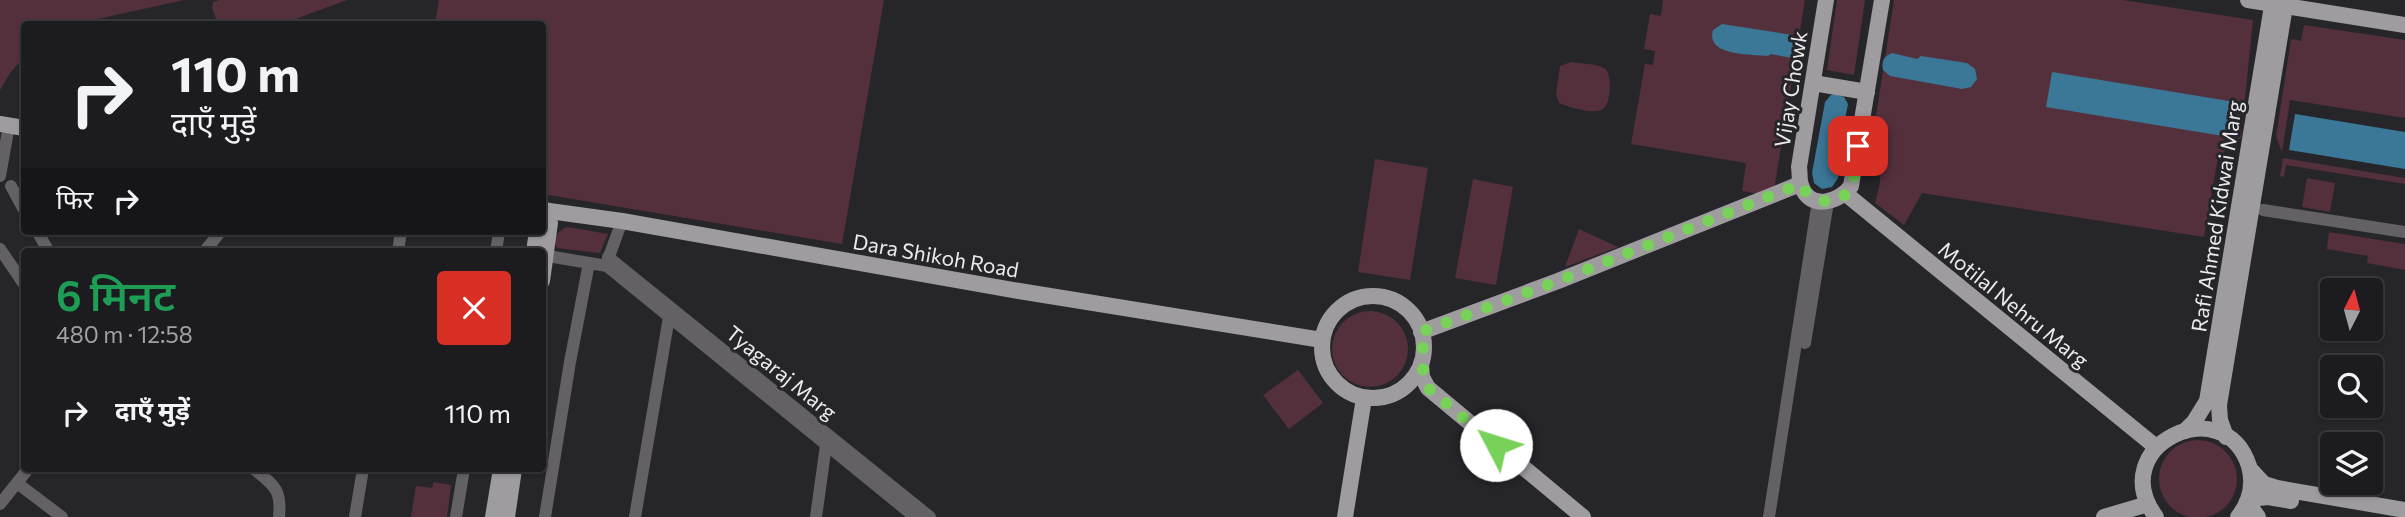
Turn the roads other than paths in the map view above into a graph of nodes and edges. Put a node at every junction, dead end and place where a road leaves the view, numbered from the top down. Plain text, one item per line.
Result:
1 (1826, 0) edge
2 (1882, 0) edge
3 (2248, 0) edge
4 (2279, 2) edge
5 (2405, 25) edge
6 (1813, 83) junction
7 (1867, 92) junction
8 (11, 126) edge
9 (0, 176) edge
10 (1800, 184) junction
11 (11, 186) dead end
12 (1846, 194) junction
13 (1823, 201) junction
14 (21, 204) edge
15 (546, 211) edge
16 (2263, 211) dead end
17 (546, 215) edge
18 (622, 221) junction
19 (2405, 232) edge
20 (543, 248) edge
21 (0, 249) edge
22 (546, 255) edge
23 (607, 262) junction
24 (589, 263) junction
25 (21, 280) edge
26 (669, 317) junction
27 (1421, 332) junction
28 (1322, 341) junction
29 (1421, 364) junction
30 (1398, 391) junction
31 (1364, 398) junction
32 (2185, 430) junction
33 (2226, 437) junction
34 (826, 444) junction
35 (2156, 447) junction
36 (2250, 470) junction
37 (25, 472) edge
38 (257, 472) edge
39 (362, 472) edge
40 (464, 472) edge
41 (500, 472) edge
42 (514, 472) edge
43 (17, 482) junction
44 (2248, 501) junction
45 (0, 504) edge
46 (2150, 504) edge
47 (2405, 510) edge
48 (2112, 514) edge
49 (62, 517) edge
50 (279, 517) edge
51 (355, 517) edge
52 (456, 517) edge
53 (493, 517) edge
54 (507, 517) edge
55 (545, 517) edge
56 (635, 517) edge
57 (816, 517) edge
58 (915, 517) edge
59 (930, 517) edge
60 (1345, 517) edge
61 (1576, 517) edge
62 (1583, 517) edge
63 (1769, 517) edge
64 (1776, 517) edge
65 (2238, 517) edge
66 (2258, 517) edge
67 (2385, 517) edge

1 - 6 main road, Vijay Chowk
2 - 7 main road
3 - 4 main road
4 - 5 main road
4 - 32 main road, Rafi Ahmed Kidwai Marg
4 - 33 main road, Rafi Ahmed Kidwai Marg
6 - 7 main road
6 - 10 main road, Vijay Chowk
7 - 12 main road
8 - 9 street
10 - 13 main road
10 - 27 main road
11 - 14 street
12 - 13 main road
12 - 35 main road, Motilal Nehru Marg
13 - 63 street
13 - 64 street
15 - 18 main road, Dara Shikoh Road
16 - 19 street
17 - 20 main road
18 - 23 street
18 - 28 main road, Dara Shikoh Road
21 - 25 street
22 - 24 street, Tyagaraj Marg
23 - 24 street, Tyagaraj Marg
23 - 26 street, Tyagaraj Marg
23 - 59 street, Tyagaraj Marg
24 - 55 street
26 - 34 street, Tyagaraj Marg
26 - 56 street
27 - 28 main road
27 - 29 main road
28 - 31 main road
29 - 30 main road
29 - 62 main road
30 - 31 main road
30 - 61 main road
31 - 60 main road
32 - 33 main road
32 - 35 main road
33 - 36 main road
34 - 57 street
34 - 58 street, Tyagaraj Marg
35 - 46 main road
36 - 44 main road
36 - 47 main road
37 - 43 street
38 - 50 street
39 - 51 street
40 - 52 street
41 - 53 main road
42 - 54 main road
43 - 45 street
43 - 49 street
44 - 65 main road
44 - 66 main road
44 - 67 main road
46 - 48 main road

